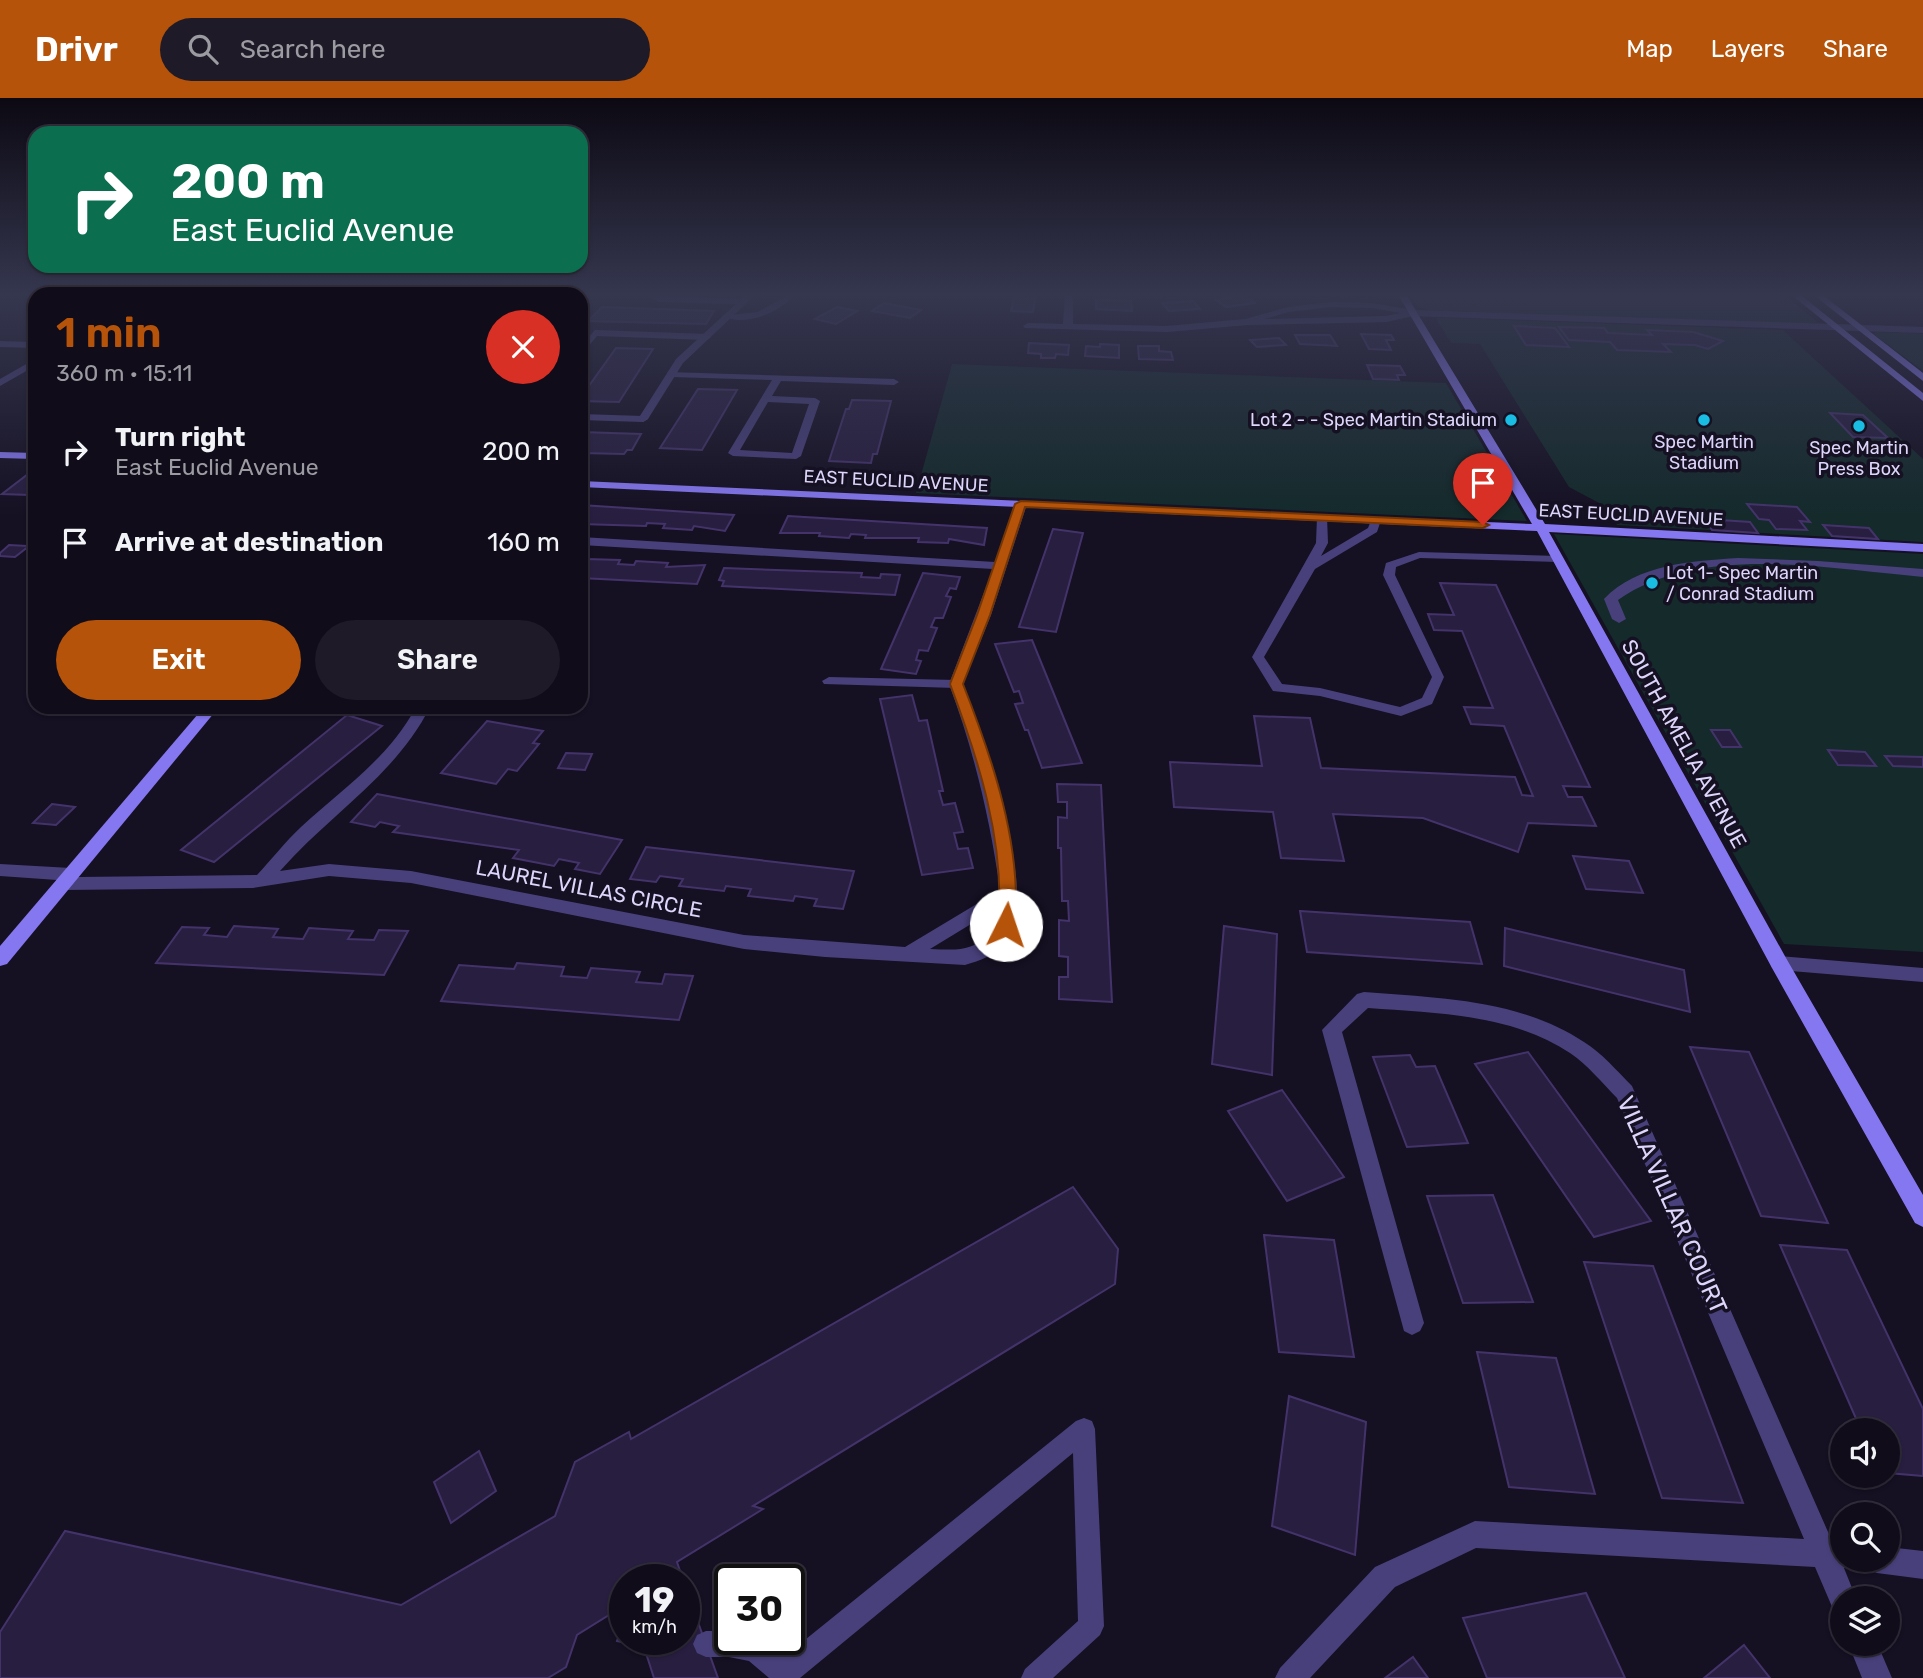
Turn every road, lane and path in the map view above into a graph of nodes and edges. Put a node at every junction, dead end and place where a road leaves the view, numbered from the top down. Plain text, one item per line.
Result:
1 (22, 370) edge
2 (674, 370) edge
3 (1447, 370) edge
4 (1889, 370) edge
5 (671, 373) junction
6 (778, 378) junction
7 (894, 382) dead end
8 (0, 383) edge
9 (766, 398) junction
10 (1923, 398) edge
11 (588, 417) edge
12 (643, 419) joint
13 (0, 455) edge
14 (28, 456) edge
15 (588, 484) edge
16 (1021, 504) junction
17 (1322, 517) junction
18 (1376, 520) junction
19 (1541, 528) junction
20 (588, 541) edge
21 (1923, 548) edge
22 (1558, 559) junction
23 (1000, 566) junction
24 (1310, 567) junction
25 (1923, 573) edge
26 (1619, 619) dead end
27 (829, 681) dead end
28 (956, 684) junction
29 (206, 714) edge
30 (421, 714) edge
31 (0, 870) edge
32 (67, 879) junction
33 (263, 880) junction
34 (1009, 893) junction
35 (908, 955) junction
36 (0, 959) edge
37 (1779, 963) junction
38 (1923, 975) edge
39 (1923, 1216) edge
40 (1412, 1323) dead end
41 (1830, 1547) edge
42 (1830, 1554) edge
43 (1900, 1562) edge
44 (1923, 1565) edge
45 (706, 1644) dead end
46 (1868, 1656) edge
47 (785, 1676) edge
48 (1034, 1678) edge
49 (1290, 1678) edge
50 (1877, 1678) edge

1 - 8 street
2 - 5 street
3 - 19 street, SOUTH AMELIA AVENUE
4 - 10 street
5 - 6 lane
5 - 12 street
6 - 7 lane
6 - 9 lane
9 - 9 lane
11 - 12 lane
13 - 14 street
15 - 16 street, EAST EUCLID AVENUE
16 - 17 street, EAST EUCLID AVENUE
16 - 23 street
17 - 18 street, EAST EUCLID AVENUE
17 - 24 lane
18 - 19 street, EAST EUCLID AVENUE
18 - 24 lane
19 - 21 street, EAST EUCLID AVENUE
19 - 22 street, SOUTH AMELIA AVENUE
20 - 23 street
22 - 24 lane
22 - 37 street, SOUTH AMELIA AVENUE
23 - 28 street
25 - 26 street
27 - 28 lane
28 - 34 street, LAUREL VILLAS CIRCLE
29 - 32 street
30 - 33 street
31 - 32 street, LAUREL VILLAS CIRCLE
32 - 33 street, LAUREL VILLAS CIRCLE
32 - 36 street
33 - 35 street, LAUREL VILLAS CIRCLE
34 - 35 street
34 - 35 street, LAUREL VILLAS CIRCLE
37 - 38 street
37 - 39 street, SOUTH AMELIA AVENUE
40 - 41 street, VILLA VILLAR COURT
42 - 49 street
43 - 44 street
45 - 47 lane
46 - 50 street
47 - 48 lane

